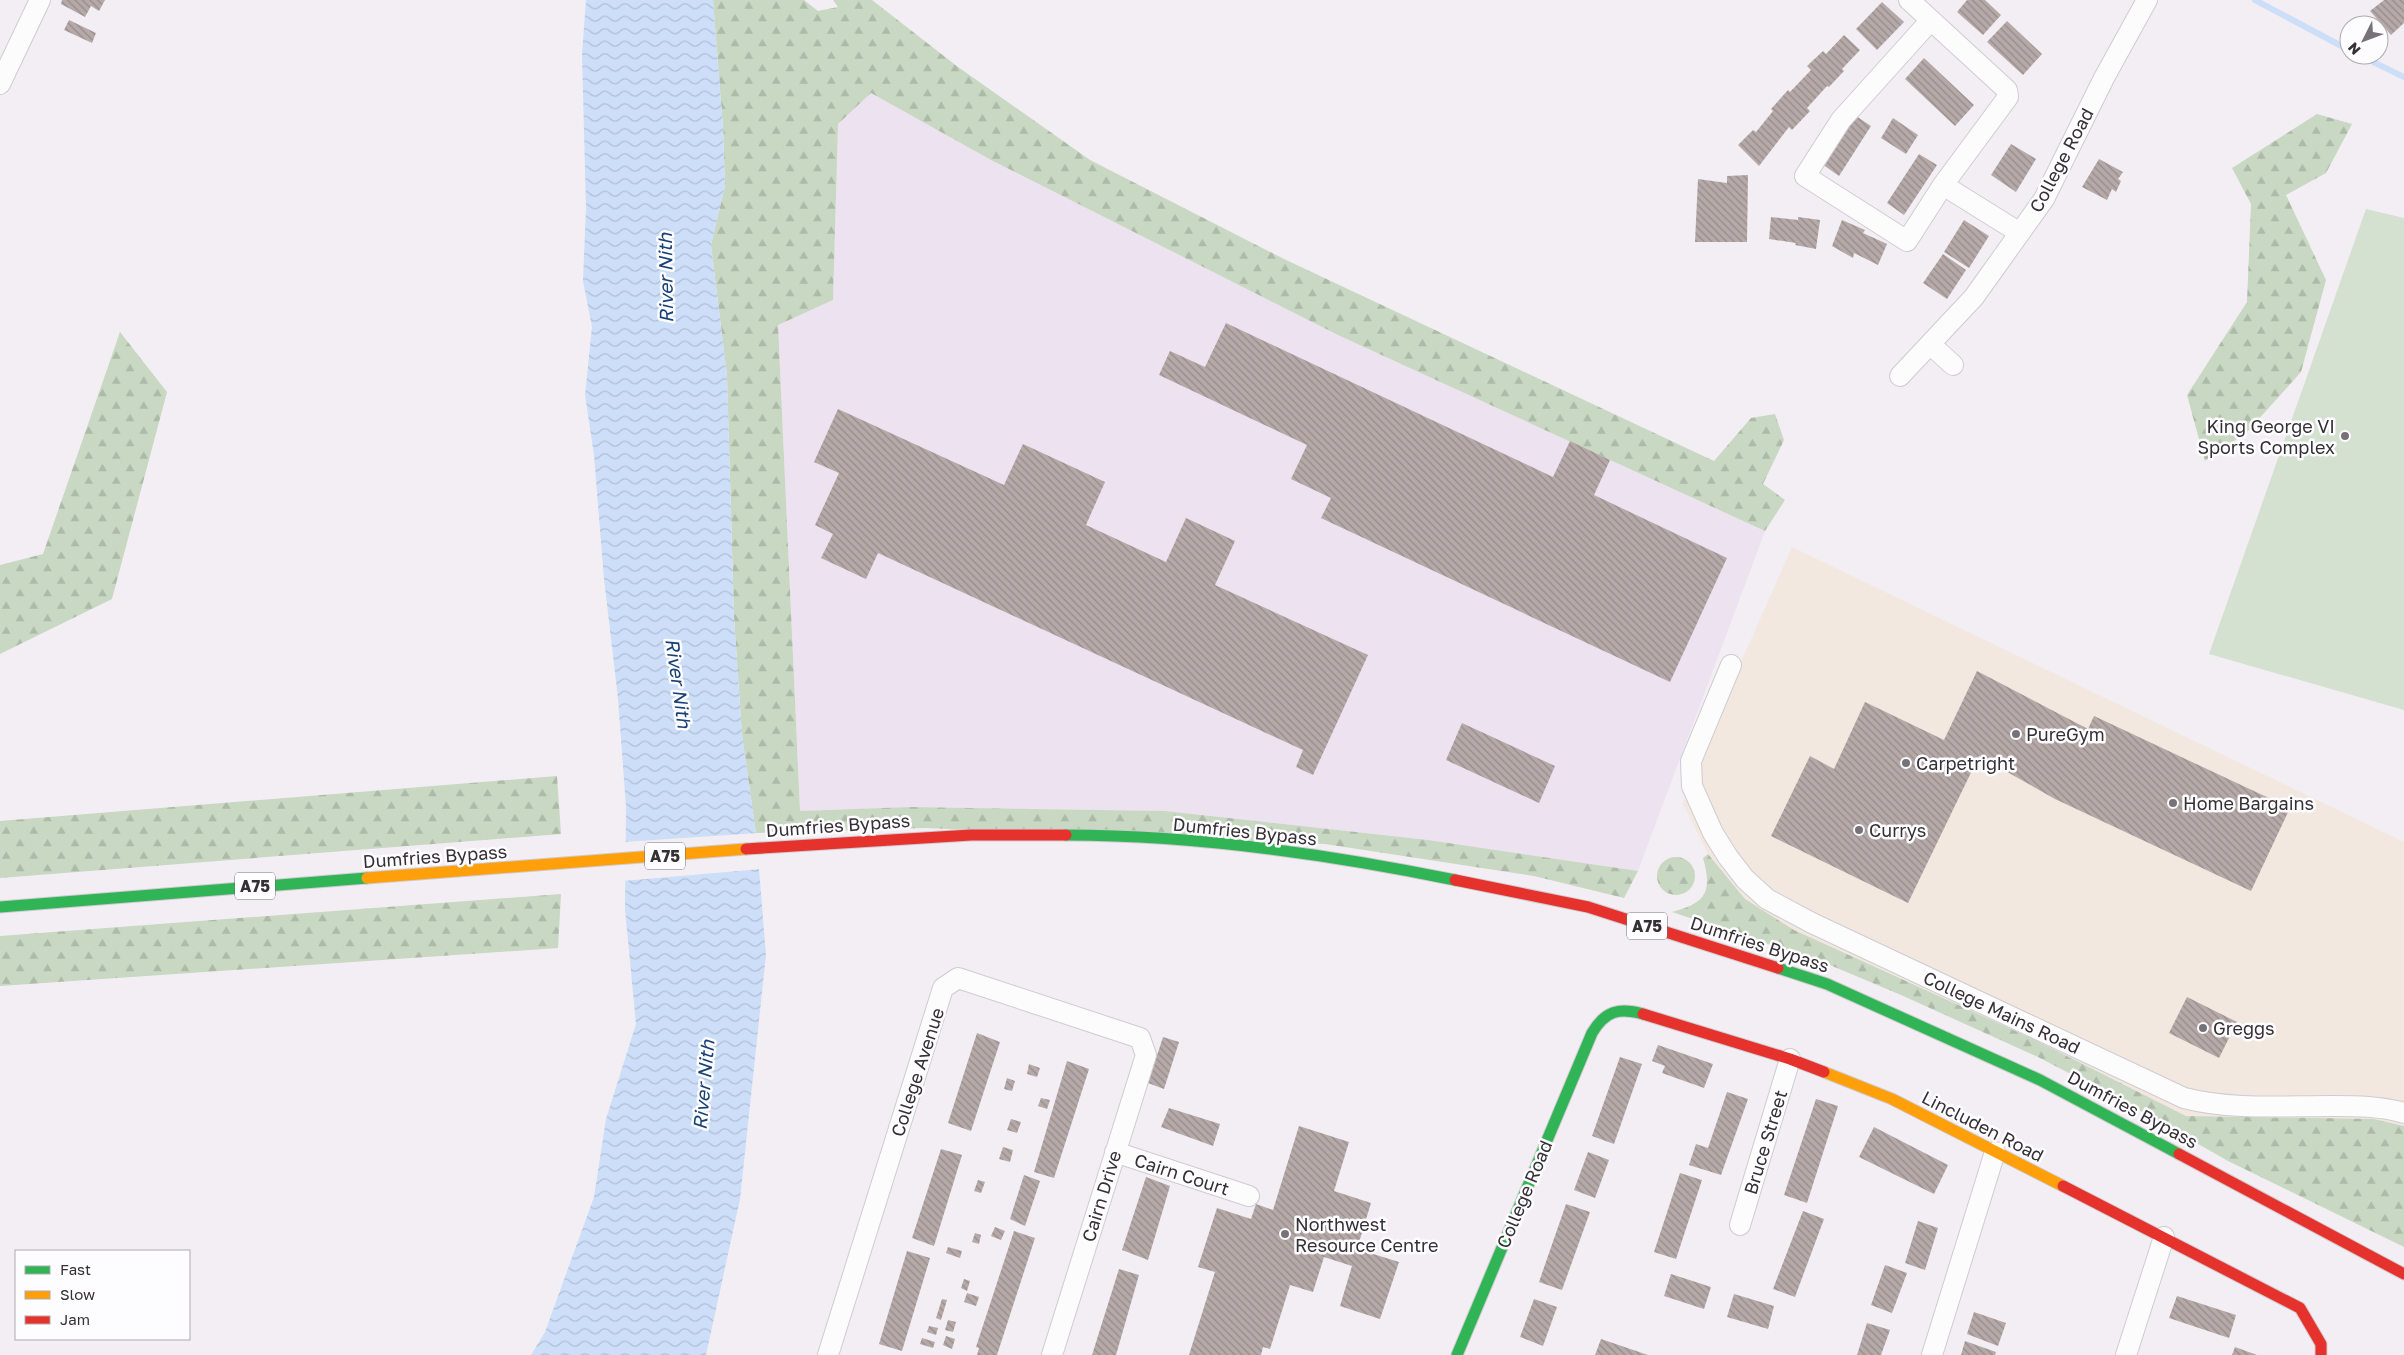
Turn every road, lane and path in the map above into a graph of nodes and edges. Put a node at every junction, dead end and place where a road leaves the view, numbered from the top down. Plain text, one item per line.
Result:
1 (40, 0) edge
2 (1909, 0) edge
3 (2146, 1) edge
4 (1931, 20) junction
5 (0, 84) edge
6 (1943, 185) junction
7 (2020, 233) junction
8 (1930, 344) junction
9 (1953, 365) dead end
10 (1900, 376) dead end
11 (1731, 666) dead end
12 (0, 907) edge
13 (1592, 1033) joint
14 (1140, 1038) joint
15 (1790, 1059) junction
16 (2404, 1113) edge
17 (1115, 1152) junction
18 (1995, 1152) junction
19 (1250, 1196) dead end
20 (1740, 1225) dead end
21 (2164, 1237) junction
22 (2404, 1274) edge
23 (829, 1355) edge
24 (1052, 1355) edge
25 (1457, 1355) edge
26 (1932, 1355) edge
27 (2126, 1355) edge
28 (2321, 1355) edge

1 - 5 street
2 - 4 street
3 - 7 street, College Road
4 - 6 street
4 - 6 street
6 - 7 street
7 - 8 street, College Road
8 - 9 street
8 - 10 street, College Road
11 - 16 street, College Mains Road
12 - 22 main road, Dumfries Bypass / A75
13 - 15 main road, Lincluden Road
13 - 25 main road, College Road
14 - 17 street, Cairn Drive
14 - 23 street, College Avenue
15 - 18 main road, Lincluden Road
15 - 20 street, Bruce Street
17 - 19 street, Cairn Court
17 - 24 street, Cairn Drive
18 - 21 main road, Lincluden Road
18 - 26 street
21 - 27 street
21 - 28 main road, Lincluden Road

